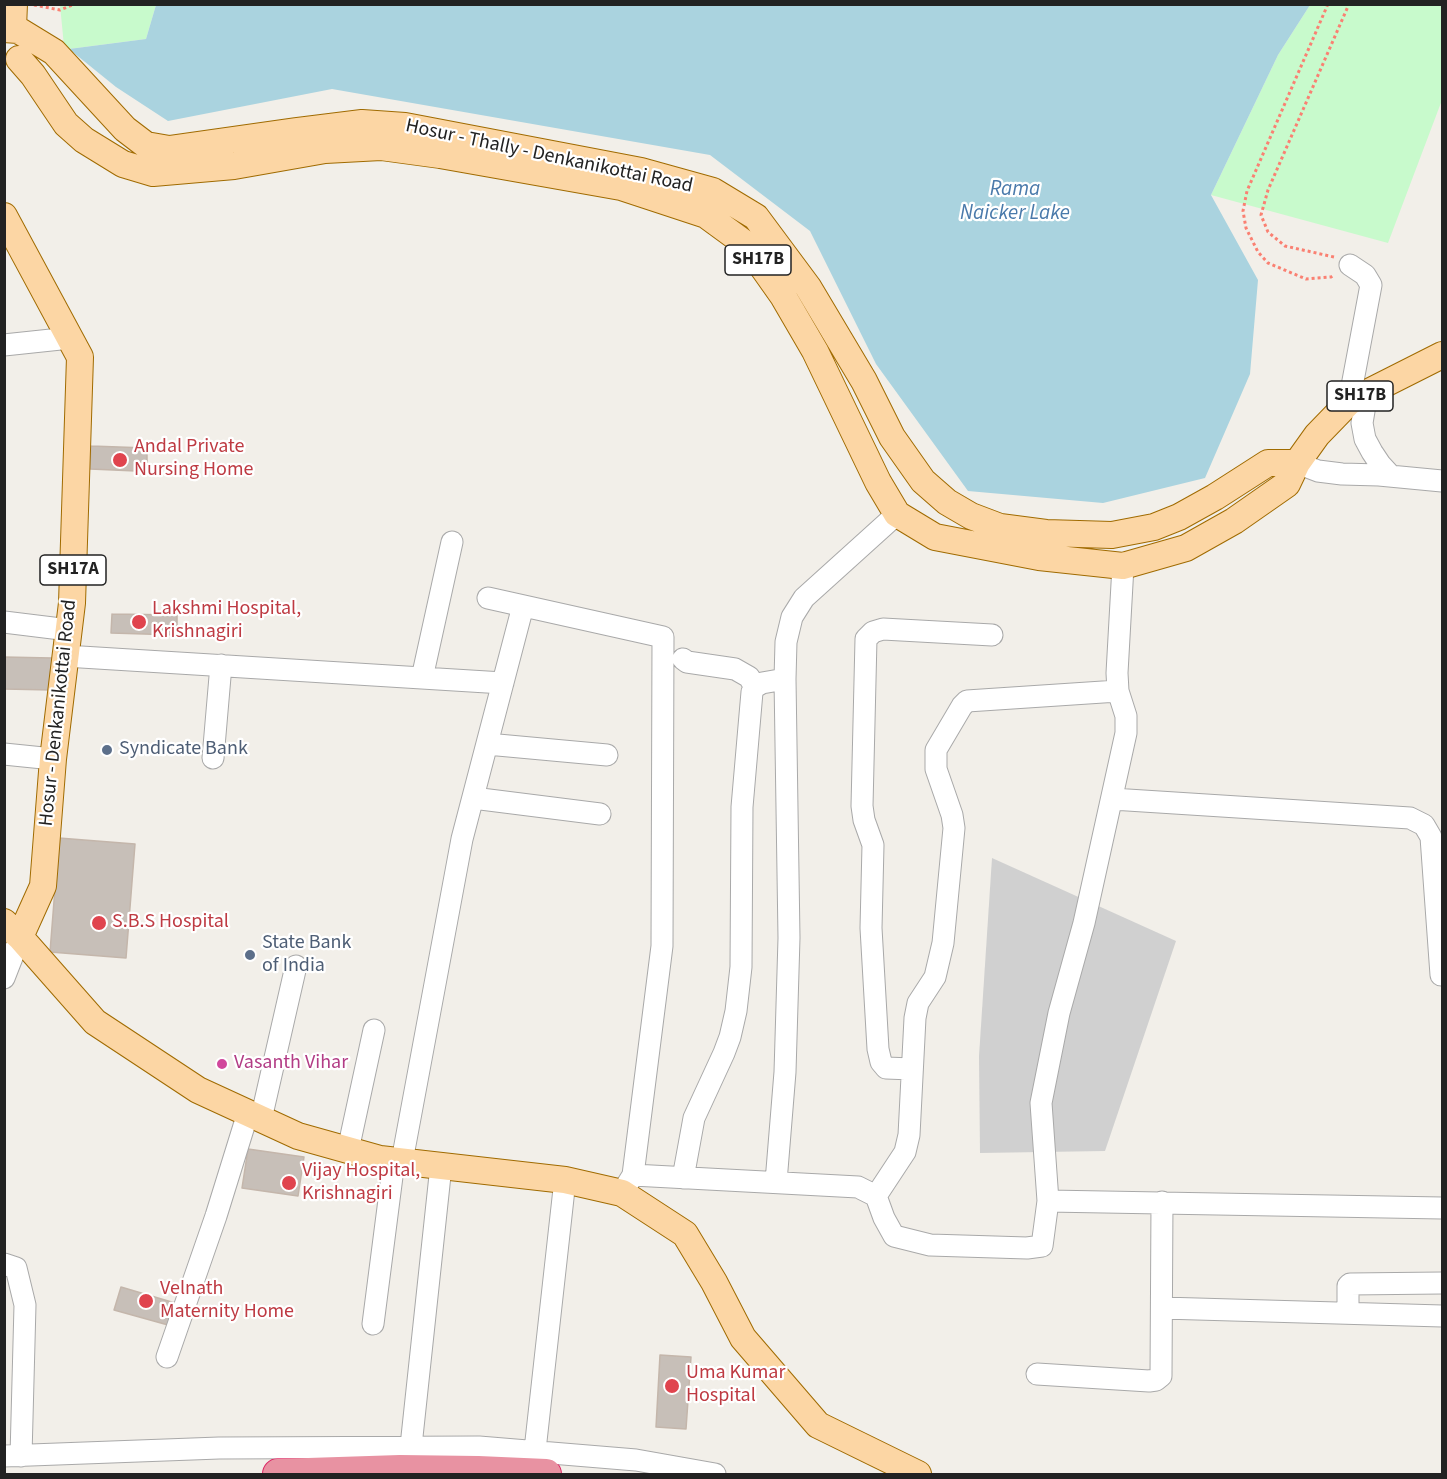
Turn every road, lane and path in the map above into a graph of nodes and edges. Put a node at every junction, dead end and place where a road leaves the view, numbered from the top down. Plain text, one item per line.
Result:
1 (33, 4) edge
2 (75, 4) edge
3 (1328, 4) edge
4 (1349, 4) edge
5 (13, 24) edge
6 (19, 65) edge
7 (5, 217) edge
8 (1350, 265) junction
9 (70, 338) junction
10 (4, 345) edge
11 (1443, 355) edge
12 (1377, 388) junction
13 (1349, 402) junction
14 (1297, 463) junction
15 (1391, 476) junction
16 (1443, 481) edge
17 (897, 514) junction
18 (452, 542) dead end
19 (1123, 566) junction
20 (488, 598) dead end
21 (523, 606) junction
22 (4, 622) edge
23 (69, 630) junction
24 (992, 634) dead end
25 (65, 656) junction
26 (682, 659) dead end
27 (221, 665) junction
28 (422, 678) junction
29 (785, 679) junction
30 (1118, 682) junction
31 (502, 684) junction
32 (755, 687) junction
33 (487, 744) junction
34 (4, 754) edge
35 (607, 755) dead end
36 (213, 758) dead end
37 (53, 759) junction
38 (473, 798) junction
39 (1112, 799) junction
40 (600, 814) dead end
41 (12, 929) edge
42 (296, 966) dead end
43 (1441, 975) edge
44 (4, 978) edge
45 (374, 1030) dead end
46 (912, 1069) junction
47 (255, 1116) junction
48 (348, 1150) junction
49 (398, 1161) junction
50 (441, 1166) junction
51 (683, 1178) junction
52 (565, 1180) junction
53 (776, 1182) junction
54 (628, 1184) junction
55 (876, 1196) junction
56 (1048, 1201) junction
57 (1162, 1202) junction
58 (1443, 1208) edge
59 (4, 1264) edge
60 (1443, 1283) edge
61 (1162, 1308) junction
62 (1348, 1314) junction
63 (1443, 1316) edge
64 (373, 1324) dead end
65 (166, 1357) dead end
66 (1037, 1374) dead end
67 (411, 1446) junction
68 (13, 1456) edge
69 (541, 1462) edge
70 (278, 1474) edge
71 (715, 1474) edge
72 (918, 1474) edge

1 - 2 path
3 - 8 path
4 - 8 path
5 - 6 main road
5 - 14 main road, Hosur - Thally - Denkanikottai Road / SH17B
6 - 17 main road, Hosur - Thally - Denkanikottai Road / SH17B
7 - 9 main road, Hosur - Denkanikottai Road / SH17A
8 - 13 street
9 - 10 street
9 - 23 main road, Hosur - Denkanikottai Road / SH17A
11 - 12 main road, Hosur - Thally - Denkanikottai Road / SH17B
12 - 13 main road, Hosur - Thally - Denkanikottai Road / SH17B
12 - 15 street
13 - 14 main road, Hosur - Thally - Denkanikottai Road / SH17B
14 - 15 street
14 - 19 main road, Hosur - Thally - Denkanikottai Road / SH17B
15 - 16 street
17 - 19 main road, Hosur - Thally - Denkanikottai Road / SH17B
17 - 29 street
18 - 28 street
19 - 30 street
20 - 21 street
21 - 31 street
21 - 54 street
22 - 23 street
23 - 25 main road, Hosur - Denkanikottai Road / SH17A
24 - 46 street
25 - 27 street
25 - 37 main road, Hosur - Denkanikottai Road / SH17A
26 - 32 street
27 - 28 street
27 - 36 street
28 - 31 street
29 - 32 street
29 - 53 street
30 - 39 street
30 - 46 street
31 - 33 street
32 - 51 street
33 - 35 street
33 - 38 street
34 - 37 street
37 - 41 main road, Hosur - Denkanikottai Road / SH17A
38 - 40 street
38 - 49 street
39 - 43 street
39 - 56 street
41 - 44 street
41 - 47 main road
42 - 47 street
45 - 48 street
46 - 55 street
47 - 48 main road
47 - 65 street
48 - 49 main road
49 - 50 main road
49 - 64 street
50 - 52 main road
50 - 67 street
51 - 53 street
51 - 54 street
52 - 54 main road
52 - 69 street
53 - 55 street
54 - 72 main road
55 - 56 street
56 - 57 street
57 - 58 street
57 - 61 street
59 - 68 street
60 - 62 street
61 - 62 street
61 - 66 street
62 - 63 street
67 - 68 street
67 - 69 street
69 - 70 highway
69 - 71 street

